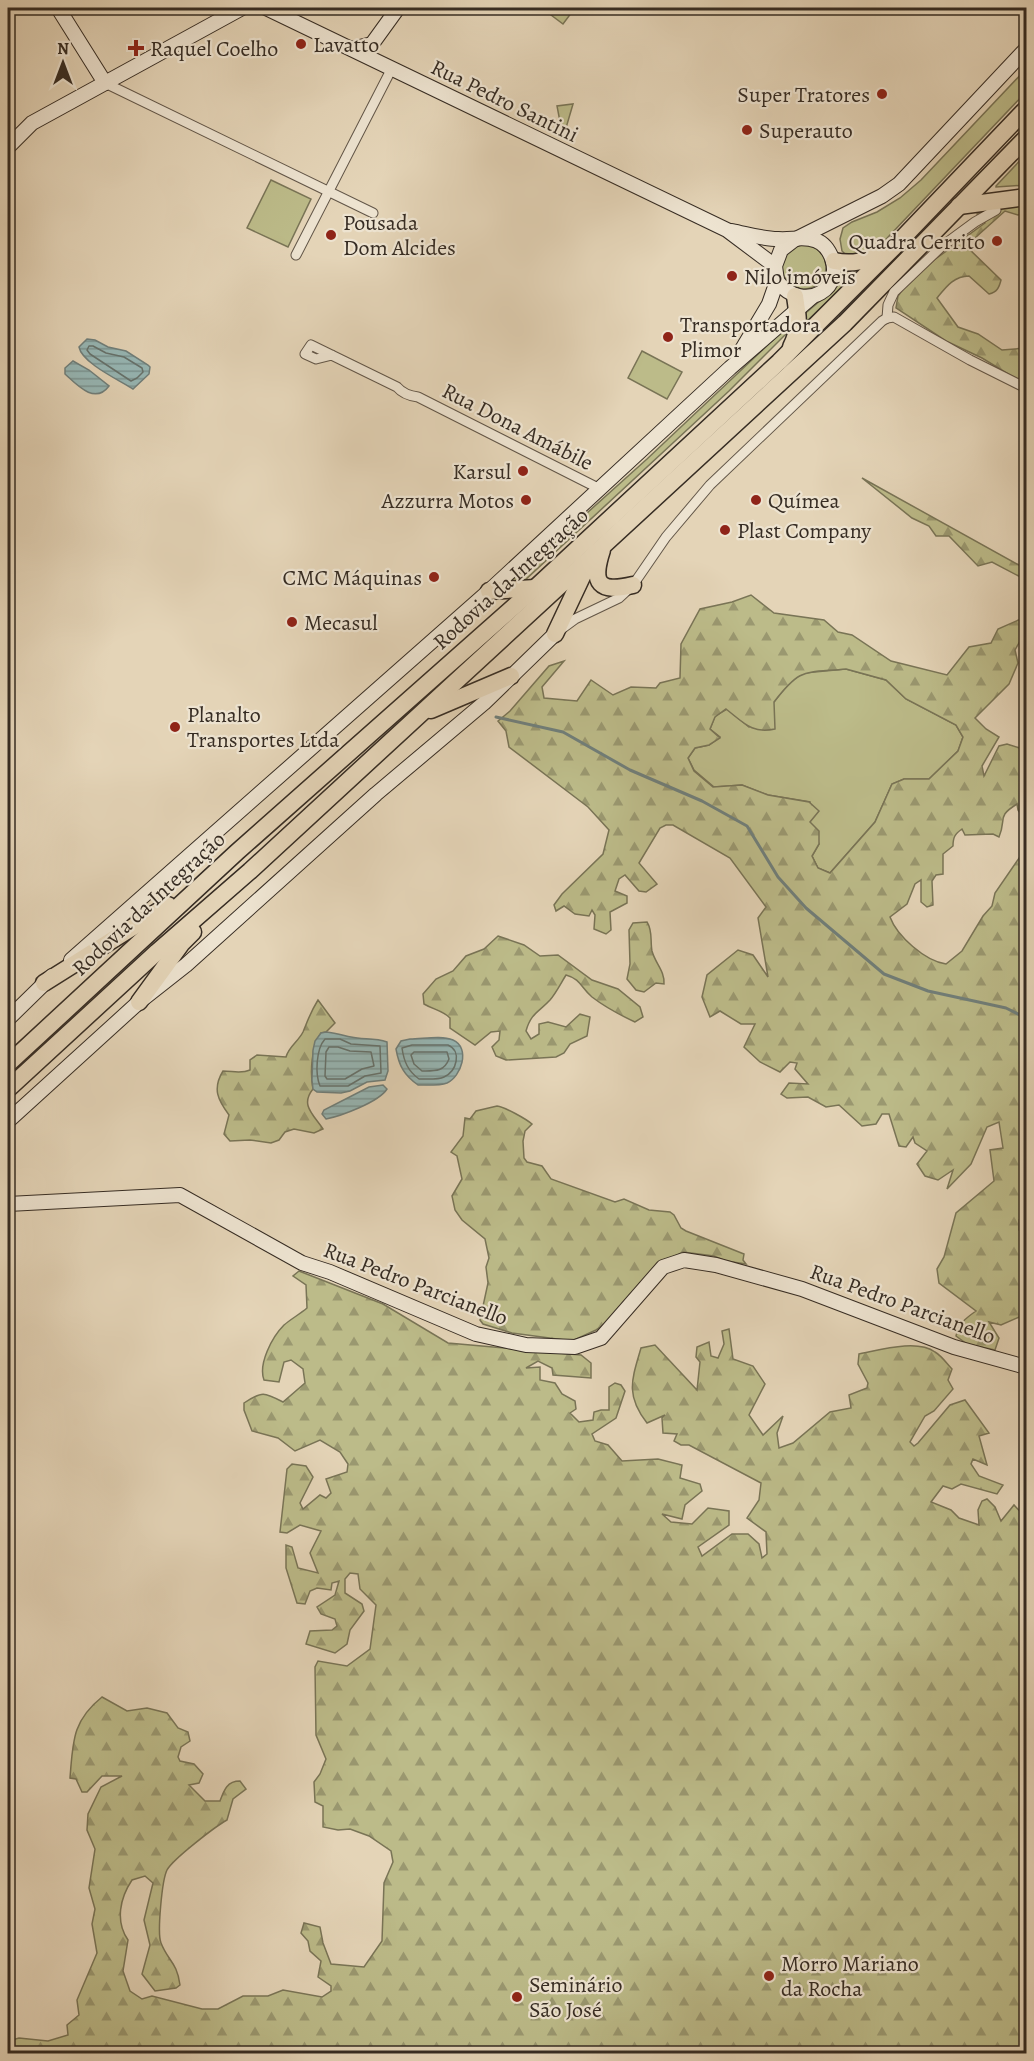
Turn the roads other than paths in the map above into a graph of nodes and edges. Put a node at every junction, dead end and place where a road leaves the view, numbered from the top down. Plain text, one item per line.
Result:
1 (14, 8) edge
2 (58, 8) edge
3 (242, 8) edge
4 (398, 8) edge
5 (273, 9) edge
6 (8, 11) edge
7 (372, 44) junction
8 (352, 49) junction
9 (1026, 49) edge
10 (376, 61) junction
11 (392, 68) junction
12 (105, 83) junction
13 (1026, 109) edge
14 (1026, 138) edge
15 (8, 147) edge
16 (328, 191) junction
17 (1026, 197) edge
18 (959, 206) junction
19 (996, 210) dead end
20 (373, 213) dead end
21 (847, 214) junction
22 (727, 230) junction
23 (794, 240) junction
24 (894, 247) junction
25 (296, 255) dead end
26 (831, 255) junction
27 (775, 266) junction
28 (777, 281) junction
29 (801, 301) junction
30 (887, 318) junction
31 (789, 352) junction
32 (333, 356) dead end
33 (730, 368) junction
34 (1026, 388) edge
35 (600, 489) junction
36 (604, 545) junction
37 (591, 557) junction
38 (633, 585) junction
39 (535, 588) junction
40 (489, 591) junction
41 (555, 634) junction
42 (511, 676) junction
43 (419, 715) junction
44 (250, 870) junction
45 (214, 874) junction
46 (44, 983) junction
47 (139, 1002) junction
48 (8, 1019) edge
49 (8, 1064) edge
50 (8, 1089) edge
51 (8, 1121) edge
52 (8, 1204) edge
53 (1026, 1367) edge

1 - 6 street
2 - 12 main road
3 - 12 main road
4 - 7 main road
5 - 8 main road, Rua Pedro Santini
7 - 8 main road
7 - 10 main road
8 - 10 main road, Rua Pedro Santini
9 - 21 main road
10 - 11 main road, Rua Pedro Santini
11 - 16 street
11 - 22 main road, Rua Pedro Santini
12 - 15 main road
12 - 16 street
13 - 24 highway, Rodovia da Integração
14 - 18 highway, Rodovia da Integração
16 - 20 street
16 - 25 street
17 - 18 highway
18 - 36 highway, Rodovia da Integração
19 - 30 street
21 - 23 main road
21 - 26 main road
22 - 23 main road, Rua Pedro Santini
22 - 27 main road, Rua Pedro Santini
23 - 26 main road
23 - 27 main road
24 - 26 highway
24 - 31 highway, Rodovia da Integração
26 - 29 main road
27 - 28 main road
28 - 29 main road
28 - 33 main road
29 - 31 highway
29 - 33 main road
30 - 34 street
30 - 38 street
31 - 39 highway, Rodovia da Integração
32 - 35 street, Rua Dona Amábile
33 - 35 main road
35 - 40 main road
36 - 37 highway, Rodovia da Integração
36 - 38 highway
37 - 41 highway
37 - 43 highway, Rodovia da Integração
38 - 41 street
39 - 40 highway
39 - 45 highway, Rodovia da Integração
40 - 46 main road
41 - 42 main road
42 - 43 highway
42 - 47 main road
43 - 44 highway, Rodovia da Integração
44 - 47 highway
44 - 50 highway, Rodovia da Integração
45 - 46 highway
45 - 49 highway, Rodovia da Integração
46 - 48 main road
47 - 51 main road
52 - 53 main road, Rua Pedro Parcianello

